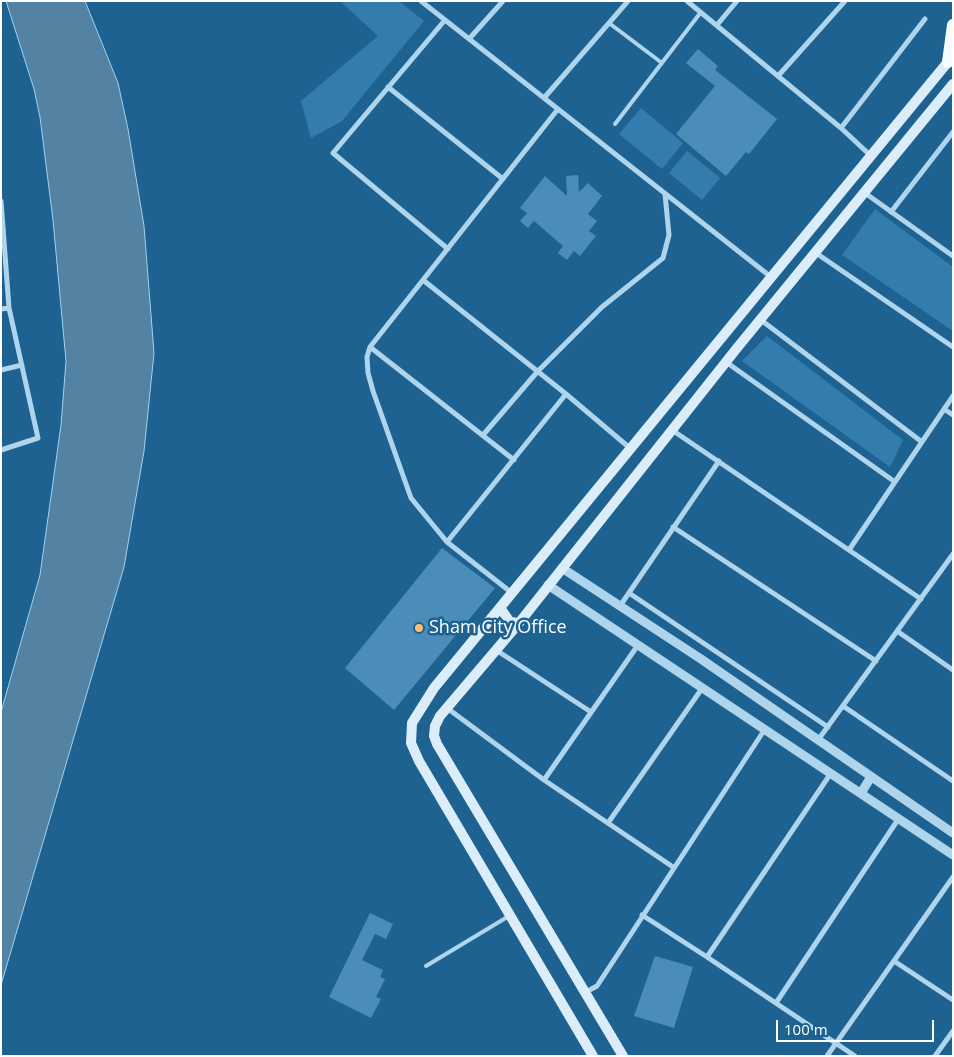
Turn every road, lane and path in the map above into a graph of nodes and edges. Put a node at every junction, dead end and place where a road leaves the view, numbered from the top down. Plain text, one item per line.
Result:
1 (421, 1) edge
2 (503, 1) edge
3 (628, 1) edge
4 (686, 1) edge
5 (737, 1) edge
6 (844, 2) edge
7 (701, 12) junction
8 (925, 19) dead end
9 (445, 20) junction
10 (609, 23) junction
11 (717, 25) junction
12 (953, 25) edge
13 (468, 38) junction
14 (950, 59) edge
15 (662, 63) junction
16 (778, 76) junction
17 (953, 84) edge
18 (388, 87) junction
19 (544, 98) junction
20 (558, 109) junction
21 (615, 124) dead end
22 (841, 128) junction
23 (953, 132) edge
24 (872, 156) junction
25 (503, 180) junction
26 (865, 193) junction
27 (665, 194) junction
28 (1, 200) edge
29 (891, 212) junction
30 (448, 249) junction
31 (816, 253) junction
32 (953, 256) edge
33 (771, 277) junction
34 (424, 280) junction
35 (9, 308) junction
36 (1, 309) edge
37 (762, 320) junction
38 (721, 336) junction
39 (370, 347) junction
40 (953, 347) edge
41 (737, 348) junction
42 (726, 362) junction
43 (22, 364) junction
44 (1, 370) edge
45 (538, 371) junction
46 (566, 394) junction
47 (953, 396) edge
48 (944, 409) junction
49 (953, 415) edge
50 (672, 430) junction
51 (483, 435) junction
52 (922, 442) junction
53 (1, 450) edge
54 (631, 450) junction
55 (514, 460) junction
56 (719, 461) junction
57 (895, 482) junction
58 (673, 527) junction
59 (447, 542) junction
60 (849, 550) junction
61 (953, 554) edge
62 (562, 568) junction
63 (548, 585) junction
64 (513, 593) junction
65 (629, 593) junction
66 (921, 599) junction
67 (620, 606) junction
68 (500, 609) junction
69 (519, 623) junction
70 (897, 631) junction
71 (638, 644) junction
72 (496, 650) junction
73 (876, 661) junction
74 (953, 670) edge
75 (703, 687) junction
76 (843, 706) junction
77 (447, 708) junction
78 (591, 712) junction
79 (828, 727) junction
80 (765, 729) junction
81 (818, 740) junction
82 (831, 773) junction
83 (871, 776) junction
84 (544, 780) junction
85 (953, 781) edge
86 (861, 793) junction
87 (898, 818) junction
88 (608, 823) junction
89 (953, 833) edge
90 (953, 855) edge
91 (673, 866) junction
92 (953, 876) edge
93 (642, 915) junction
94 (510, 916) junction
95 (707, 957) junction
96 (894, 960) junction
97 (426, 966) dead end
98 (586, 992) junction
99 (953, 1000) edge
100 (776, 1003) junction
101 (953, 1032) edge
102 (836, 1043) junction
103 (593, 1056) edge
104 (623, 1056) edge
105 (827, 1056) edge
106 (855, 1056) edge
107 (935, 1056) edge

1 - 9 street
2 - 13 street
3 - 10 street
4 - 7 street
5 - 11 street
6 - 16 street
7 - 11 street
7 - 15 lane
8 - 22 street
9 - 13 street
9 - 18 street
10 - 15 lane
10 - 19 street
11 - 16 street
12 - 14 main road
13 - 19 street
14 - 24 main road
15 - 21 lane
16 - 22 street
17 - 26 main road
18 - 25 street
18 - 30 street
19 - 20 street
20 - 25 street
20 - 27 street
22 - 24 street
23 - 29 street
24 - 33 main road
25 - 30 street
26 - 29 street
26 - 31 main road
27 - 33 street
27 - 45 street
28 - 35 street
29 - 32 street
30 - 34 street
31 - 37 main road
31 - 40 street
33 - 38 main road
34 - 39 street
34 - 45 street
35 - 36 street
35 - 43 street
37 - 41 main road
37 - 52 street
38 - 41 main road
38 - 54 main road
39 - 51 street
39 - 59 street
41 - 42 main road
42 - 50 main road
42 - 57 street
43 - 44 street
43 - 53 street
45 - 46 street
45 - 51 street
46 - 54 street
46 - 55 street
47 - 48 street
48 - 49 street
48 - 52 street
50 - 56 street
50 - 62 main road
51 - 55 street
52 - 57 street
54 - 64 main road
55 - 59 street
56 - 58 street
56 - 60 street
57 - 60 street
58 - 65 street
58 - 73 street
59 - 64 street
60 - 66 street
61 - 66 street
62 - 63 main road
62 - 67 street
63 - 69 main road
63 - 71 street
64 - 68 main road
65 - 67 street
65 - 79 street
66 - 70 street
67 - 81 street
68 - 69 main road
68 - 94 main road
69 - 72 main road
70 - 73 street
70 - 74 street
71 - 75 street
71 - 78 street
72 - 77 main road
72 - 78 street
73 - 76 street
75 - 80 street
75 - 88 street
76 - 79 street
76 - 85 street
77 - 84 street
77 - 98 main road
78 - 84 street
79 - 81 street
80 - 82 street
80 - 91 street
81 - 83 street
82 - 86 street
82 - 95 street
83 - 86 street
83 - 89 street
84 - 88 street
86 - 87 street
87 - 90 street
87 - 100 street
88 - 91 street
91 - 93 street
92 - 96 street
93 - 95 street
93 - 98 street
94 - 97 lane
94 - 103 main road
95 - 100 street
96 - 99 street
96 - 102 street
98 - 104 main road
100 - 102 street
101 - 107 street
102 - 105 street
102 - 106 street

